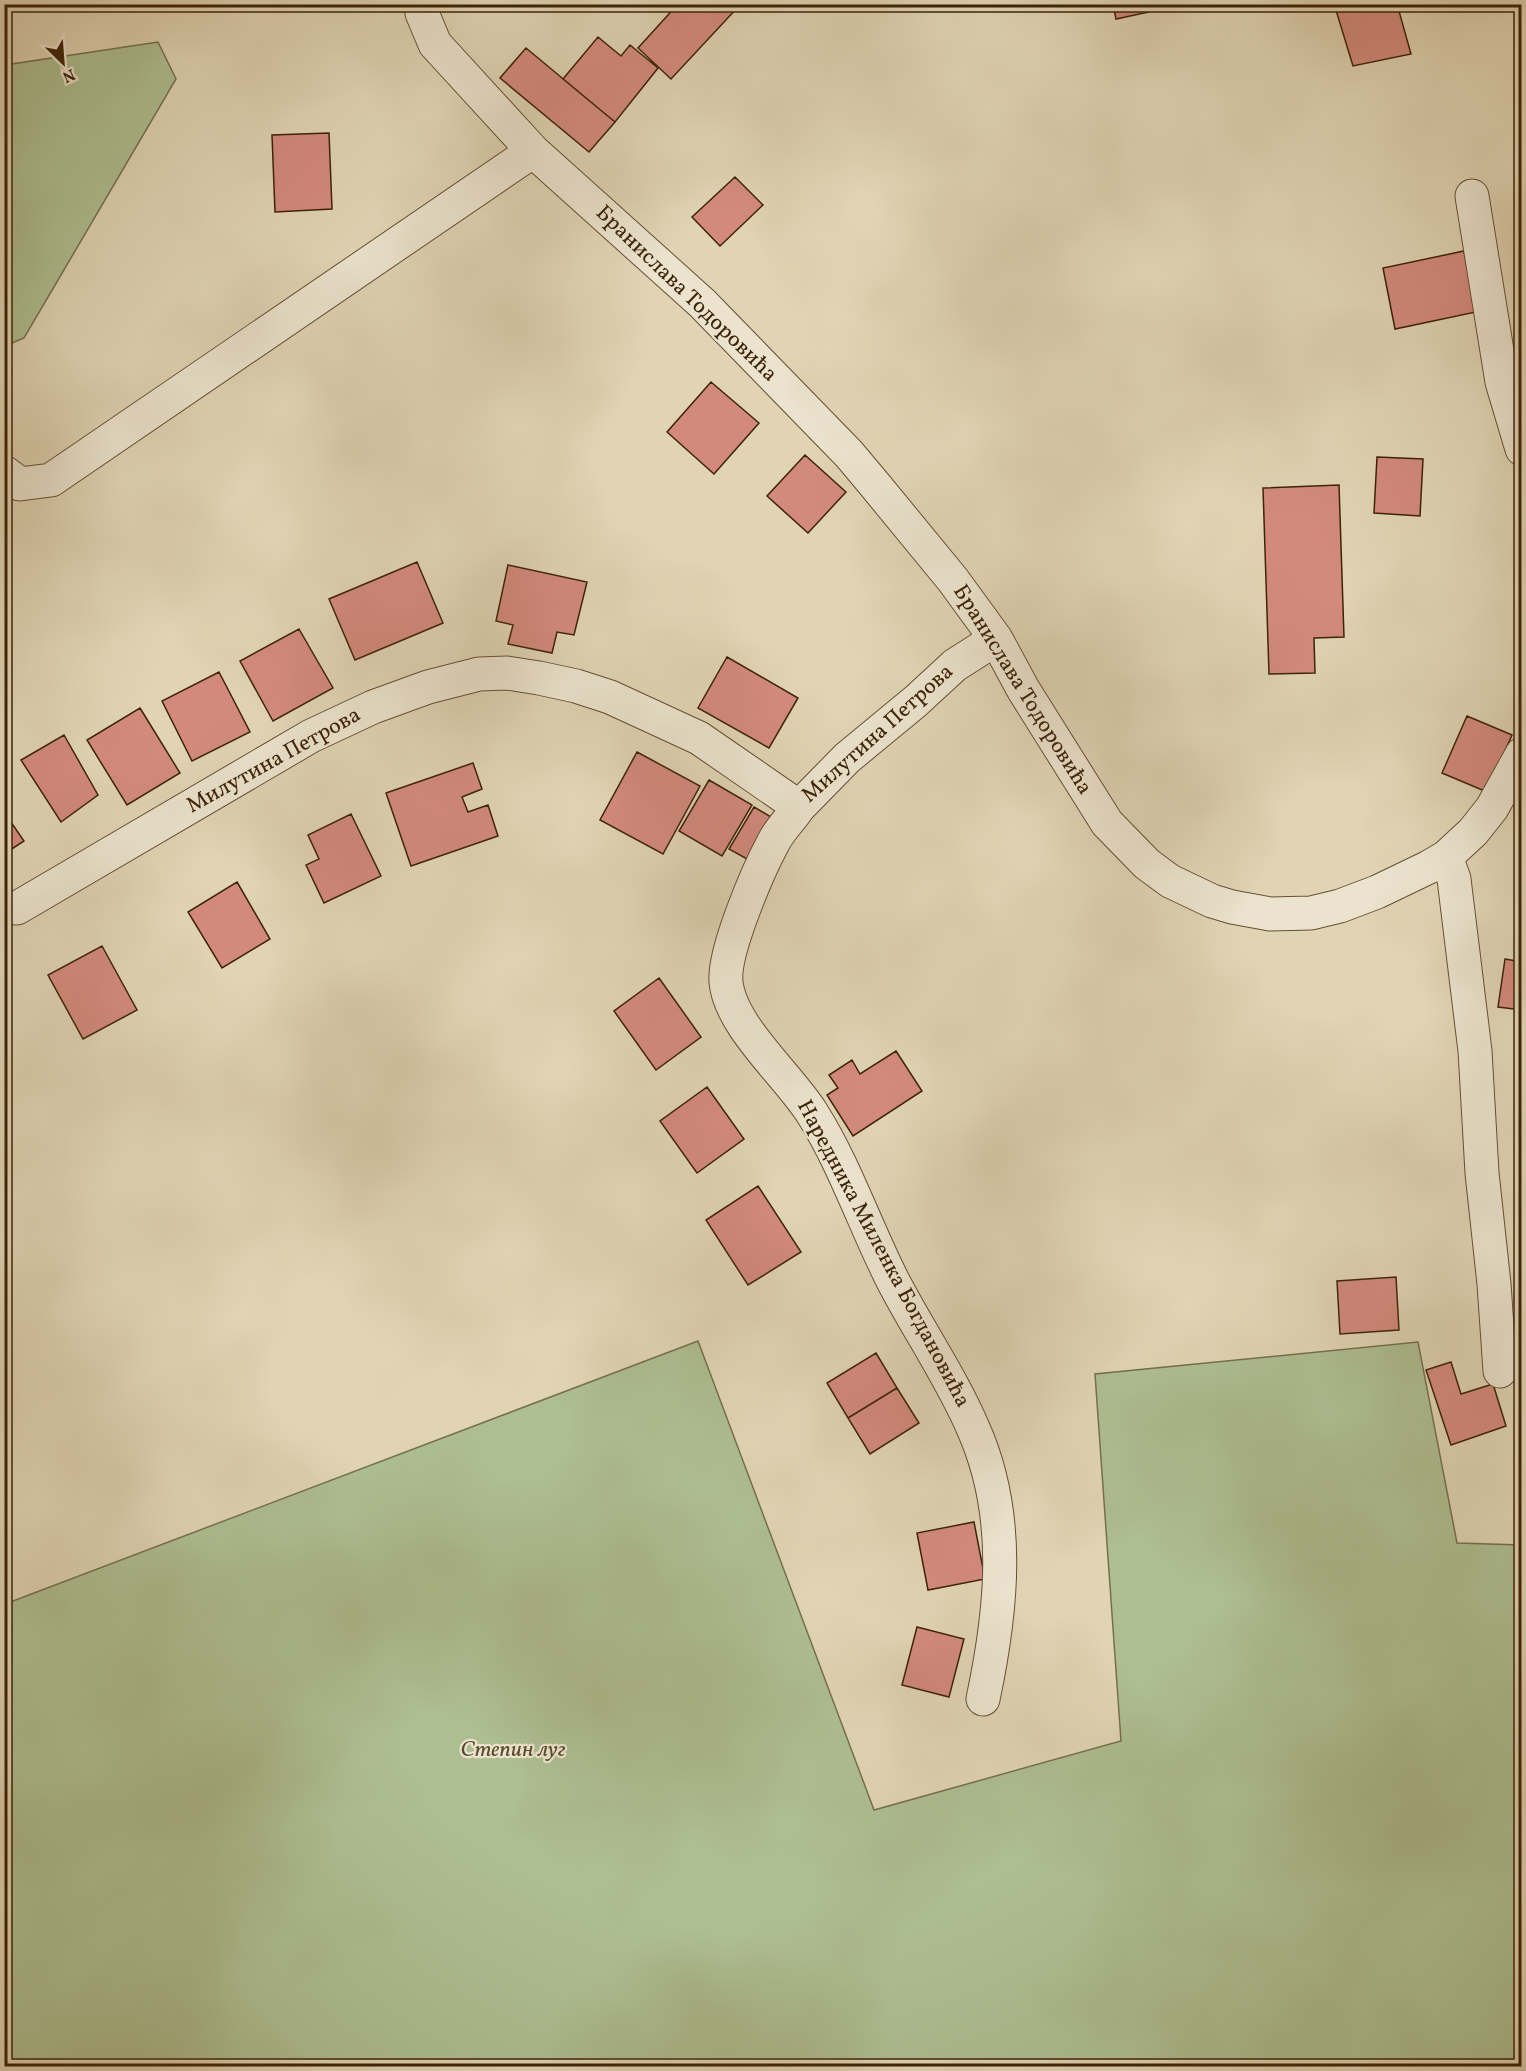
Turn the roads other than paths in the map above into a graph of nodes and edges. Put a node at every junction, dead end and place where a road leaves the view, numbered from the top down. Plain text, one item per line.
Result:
1 (420, 4) edge
2 (533, 151) junction
3 (1472, 196) dead end
4 (1521, 449) edge
5 (4, 472) edge
6 (996, 639) junction
7 (1521, 754) edge
8 (800, 807) junction
9 (1446, 857) junction
10 (16, 908) dead end
11 (1500, 1371) dead end
12 (983, 1699) dead end

1 - 2 street, Бранислава Тодоровића
2 - 5 street
2 - 6 street, Бранислава Тодоровића
3 - 4 street
6 - 8 street, Милутина Петрова
6 - 9 street, Бранислава Тодоровића
7 - 9 street, Бранислава Тодоровића
8 - 10 street, Милутина Петрова
8 - 12 street, Наредника Миленка Богдановића
9 - 11 street

